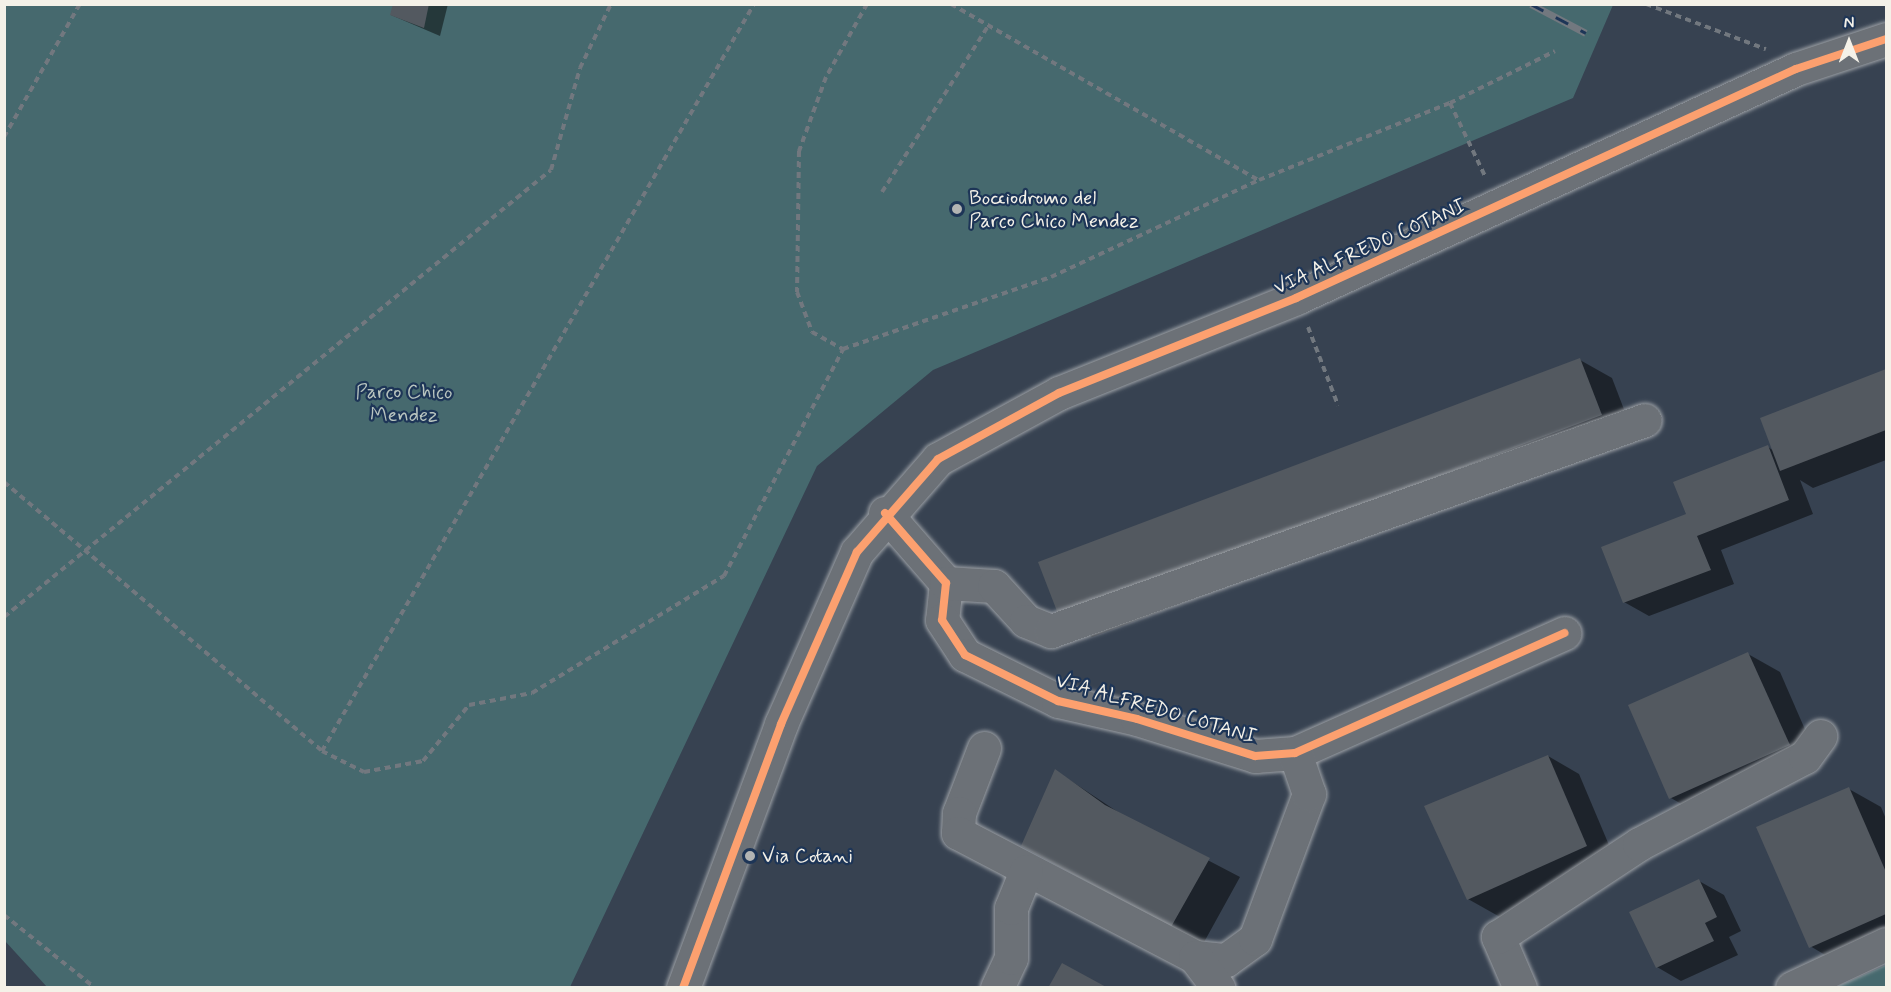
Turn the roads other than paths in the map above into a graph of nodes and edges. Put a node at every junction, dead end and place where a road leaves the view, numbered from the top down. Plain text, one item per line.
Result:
1 (1887, 39) edge
2 (1645, 420) dead end
3 (885, 513) junction
4 (946, 583) junction
5 (1564, 633) dead end
6 (1821, 736) dead end
7 (984, 748) dead end
8 (1295, 753) junction
9 (1026, 870) junction
10 (1887, 944) edge
11 (1195, 957) junction
12 (683, 987) edge
13 (997, 987) edge
14 (1218, 987) edge
15 (1520, 987) edge
16 (1792, 987) edge

1 - 3 street, VIA ALFREDO COTANI
2 - 4 street
3 - 4 street
3 - 12 street, VIA ALFREDO COTANI
4 - 8 street, VIA ALFREDO COTANI
5 - 8 street, VIA ALFREDO COTANI
6 - 15 street
7 - 9 street
8 - 11 street
9 - 11 street
9 - 13 street
10 - 16 street
11 - 14 street

